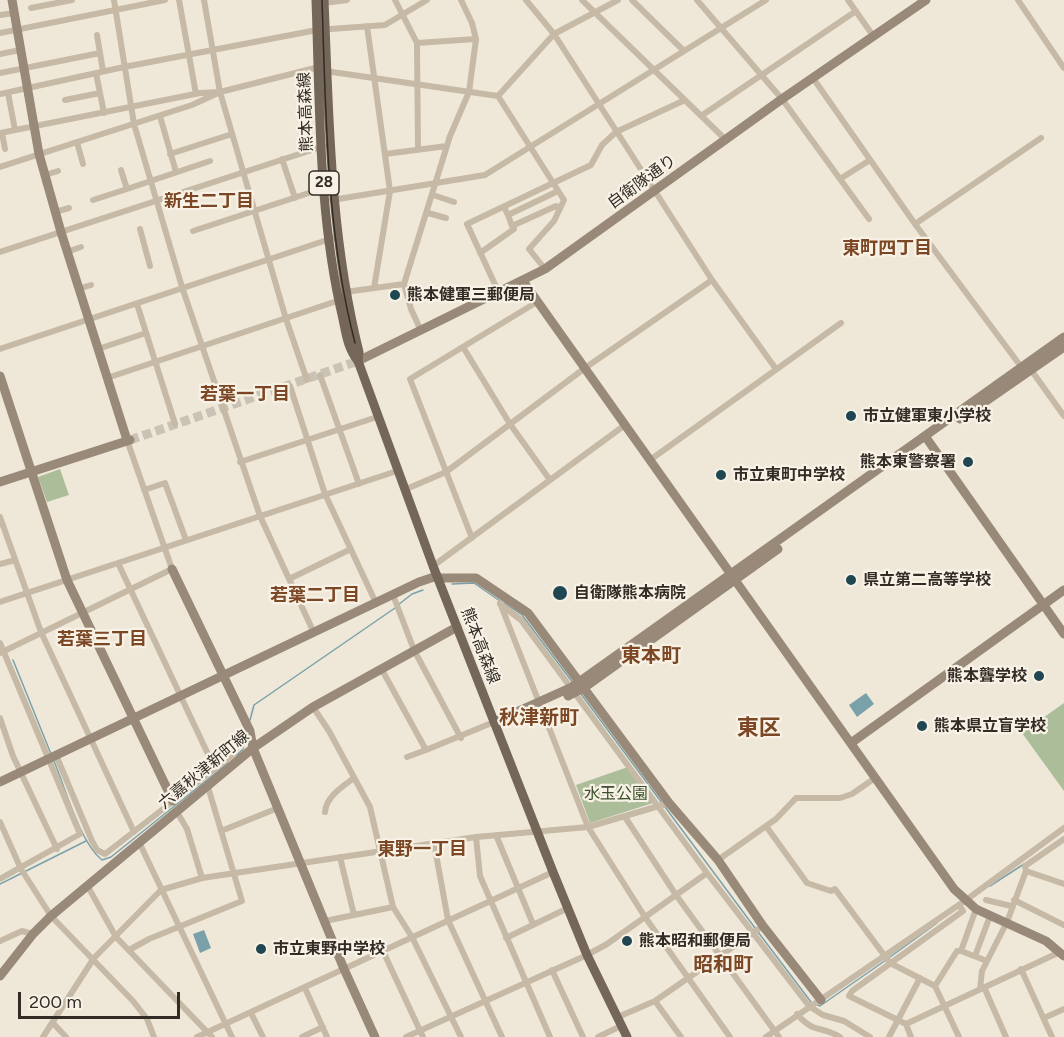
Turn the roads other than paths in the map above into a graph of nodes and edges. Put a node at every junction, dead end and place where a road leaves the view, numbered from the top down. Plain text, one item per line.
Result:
1 (12, 0) edge
2 (72, 0) edge
3 (114, 0) edge
4 (165, 0) edge
5 (179, 0) edge
6 (204, 0) edge
7 (347, 0) edge
8 (395, 0) edge
9 (427, 0) edge
10 (461, 0) edge
11 (526, 0) edge
12 (582, 0) edge
13 (618, 0) edge
14 (632, 0) edge
15 (697, 0) edge
16 (766, 0) edge
17 (848, 0) edge
18 (927, 0) edge
19 (1018, 0) edge
20 (322, 1) edge
21 (757, 2) edge
22 (31, 8) dead end
23 (116, 10) junction
24 (856, 11) junction
25 (595, 12) junction
26 (14, 13) junction
27 (0, 15) edge
28 (402, 15) junction
29 (367, 26) junction
30 (721, 28) junction
31 (17, 29) junction
32 (321, 30) junction
33 (0, 33) edge
34 (554, 34) junction
35 (97, 35) dead end
36 (874, 38) junction
37 (476, 39) junction
38 (417, 43) junction
39 (20, 50) junction
40 (213, 50) junction
41 (684, 51) junction
42 (100, 53) junction
43 (0, 54) edge
44 (189, 54) junction
45 (124, 66) junction
46 (323, 68) junction
47 (1064, 68) edge
48 (23, 69) junction
49 (654, 69) junction
50 (100, 72) junction
51 (0, 73) edge
52 (762, 75) junction
53 (375, 77) junction
54 (813, 78) junction
55 (418, 84) junction
56 (27, 88) junction
57 (220, 92) junction
58 (469, 92) junction
59 (8, 93) junction
60 (100, 93) junction
61 (0, 94) edge
62 (196, 94) junction
63 (498, 96) junction
64 (782, 99) junction
65 (65, 100) dead end
66 (686, 100) junction
67 (598, 105) junction
68 (131, 108) junction
69 (104, 113) junction
70 (160, 116) junction
71 (701, 116) junction
72 (134, 124) junction
73 (32, 126) junction
74 (15, 130) junction
75 (616, 132) junction
76 (1, 133) edge
77 (232, 134) junction
78 (1041, 138) dead end
79 (725, 140) junction
80 (77, 142) junction
81 (326, 145) junction
82 (447, 146) junction
83 (531, 147) junction
84 (5, 148) dead end
85 (418, 149) junction
86 (39, 154) junction
87 (170, 154) junction
88 (385, 154) junction
89 (282, 159) junction
90 (870, 160) junction
91 (210, 161) dead end
92 (83, 164) dead end
93 (0, 167) edge
94 (121, 170) dead end
95 (58, 171) dead end
96 (176, 172) junction
97 (244, 172) junction
98 (45, 175) junction
99 (840, 179) junction
100 (151, 181) junction
101 (554, 183) junction
102 (437, 184) junction
103 (324, 188) junction
104 (127, 189) junction
105 (390, 191) junction
106 (558, 191) junction
107 (654, 192) junction
108 (433, 195) junction
109 (295, 198) junction
110 (93, 200) dead end
111 (329, 200) junction
112 (157, 201) junction
113 (453, 202) dead end
114 (504, 207) junction
115 (69, 208) dead end
116 (560, 209) junction
117 (55, 212) junction
118 (254, 212) junction
119 (428, 213) junction
120 (508, 215) junction
121 (446, 218) dead end
122 (869, 219) dead end
123 (915, 224) junction
124 (512, 226) junction
125 (140, 229) dead end
126 (193, 231) dead end
127 (61, 232) junction
128 (333, 239) junction
129 (81, 248) dead end
130 (0, 252) edge
131 (67, 252) junction
132 (480, 253) junction
133 (269, 259) junction
134 (150, 266) dead end
135 (545, 269) junction
136 (712, 280) junction
137 (523, 281) junction
138 (404, 284) junction
139 (91, 285) dead end
140 (182, 287) junction
141 (374, 288) junction
142 (78, 289) junction
143 (344, 292) junction
144 (499, 293) junction
145 (339, 302) junction
146 (537, 302) junction
147 (137, 304) junction
148 (286, 319) junction
149 (88, 320) junction
150 (841, 323) dead end
151 (421, 331) junction
152 (146, 333) junction
153 (1064, 337) edge
154 (202, 345) junction
155 (463, 347) junction
156 (1064, 347) edge
157 (0, 349) edge
158 (98, 349) junction
159 (358, 361) junction
160 (155, 362) junction
161 (1027, 367) junction
162 (585, 368) junction
163 (776, 369) junction
164 (321, 375) dead end
165 (0, 376) edge
166 (107, 378) junction
167 (307, 380) dead end
168 (290, 386) dead end
169 (1064, 416) edge
170 (377, 417) junction
171 (175, 424) dead end
172 (510, 424) junction
173 (625, 425) junction
174 (339, 429) junction
175 (927, 438) junction
176 (307, 439) junction
177 (129, 440) junction
178 (650, 460) junction
179 (240, 462) junction
180 (397, 471) junction
181 (32, 472) junction
182 (446, 472) junction
183 (550, 480) junction
184 (0, 482) edge
185 (359, 484) junction
186 (144, 490) junction
187 (404, 490) junction
188 (325, 494) junction
189 (260, 516) junction
190 (0, 517) edge
191 (472, 538) junction
192 (186, 540) junction
193 (163, 547) junction
194 (351, 549) junction
195 (15, 560) junction
196 (118, 563) junction
197 (0, 564) edge
198 (172, 568) junction
199 (436, 573) junction
200 (734, 576) junction
201 (289, 579) junction
202 (67, 580) junction
203 (130, 590) junction
204 (1064, 590) edge
205 (496, 592) junction
206 (27, 593) junction
207 (393, 595) junction
208 (0, 602) edge
209 (376, 603) junction
210 (500, 604) junction
211 (1044, 605) junction
212 (82, 611) junction
213 (457, 627) junction
214 (40, 632) junction
215 (314, 633) junction
216 (1064, 634) edge
217 (0, 643) edge
218 (414, 650) junction
219 (3, 652) edge
220 (381, 668) junction
221 (223, 675) junction
222 (578, 687) junction
223 (180, 695) junction
224 (540, 706) junction
225 (313, 707) junction
226 (0, 718) edge
227 (133, 718) junction
228 (495, 725) junction
229 (250, 730) junction
230 (91, 738) junction
231 (461, 738) junction
232 (851, 743) junction
233 (253, 747) junction
234 (426, 750) junction
235 (53, 757) junction
236 (407, 757) dead end
237 (215, 769) junction
238 (20, 773) junction
239 (354, 778) junction
240 (875, 778) junction
241 (0, 782) edge
242 (208, 787) junction
243 (663, 805) junction
244 (176, 806) junction
245 (278, 808) junction
246 (325, 812) dead end
247 (625, 817) junction
248 (0, 822) edge
249 (766, 826) junction
250 (588, 827) junction
251 (1064, 828) edge
252 (536, 830) junction
253 (221, 831) junction
254 (134, 832) junction
255 (496, 835) junction
256 (476, 837) junction
257 (139, 842) junction
258 (434, 843) junction
259 (1063, 843) edge
260 (57, 849) junction
261 (382, 851) junction
262 (340, 857) junction
263 (718, 860) junction
264 (300, 863) junction
265 (21, 868) junction
266 (1026, 871) junction
267 (553, 872) junction
268 (233, 873) junction
269 (707, 873) junction
270 (202, 878) junction
271 (0, 879) edge
272 (1064, 884) edge
273 (87, 885) junction
274 (518, 888) junction
275 (161, 890) junction
276 (676, 895) junction
277 (986, 900) dead end
278 (490, 901) junction
279 (963, 903) junction
280 (1013, 903) junction
281 (393, 907) junction
282 (568, 908) junction
283 (976, 909) junction
284 (354, 915) junction
285 (51, 916) junction
286 (645, 916) junction
287 (990, 916) junction
288 (447, 920) junction
289 (325, 921) junction
290 (1007, 922) junction
291 (532, 924) junction
292 (1064, 925) edge
293 (179, 928) junction
294 (758, 930) junction
295 (33, 934) junction
296 (116, 937) junction
297 (412, 937) junction
298 (506, 938) junction
299 (0, 941) edge
300 (129, 950) junction
301 (383, 951) junction
302 (961, 951) junction
303 (1063, 953) edge
304 (587, 955) junction
305 (719, 956) junction
306 (883, 956) junction
307 (975, 956) junction
308 (94, 958) junction
309 (987, 962) junction
310 (890, 963) junction
311 (344, 969) junction
312 (1021, 969) junction
313 (552, 970) junction
314 (0, 976) edge
315 (688, 978) junction
316 (920, 978) junction
317 (525, 982) junction
318 (935, 986) junction
319 (305, 988) junction
320 (982, 988) junction
321 (821, 1000) junction
322 (485, 1001) junction
323 (655, 1001) junction
324 (945, 1005) junction
325 (809, 1006) junction
326 (1064, 1009) edge
327 (251, 1013) junction
328 (797, 1014) junction
329 (450, 1016) junction
330 (1044, 1018) junction
331 (898, 1021) junction
332 (620, 1022) junction
333 (53, 1023) junction
334 (906, 1024) junction
335 (226, 1025) junction
336 (323, 1027) junction
337 (422, 1034) edge
338 (777, 1034) edge
339 (210, 1035) edge
340 (866, 1036) edge
341 (43, 1037) edge
342 (66, 1037) edge
343 (154, 1037) edge
344 (198, 1037) edge
345 (232, 1037) edge
346 (263, 1037) edge
347 (302, 1037) edge
348 (327, 1037) edge
349 (375, 1037) edge
350 (406, 1037) edge
351 (461, 1037) edge
352 (502, 1037) edge
353 (550, 1037) edge
354 (583, 1037) edge
355 (598, 1037) edge
356 (627, 1037) edge
357 (681, 1037) edge
358 (730, 1037) edge
359 (766, 1037) edge
360 (840, 1037) edge
361 (889, 1037) edge
362 (911, 1037) edge
363 (959, 1037) edge
364 (1006, 1037) edge
365 (1052, 1037) edge

1 - 26 street
2 - 22 street
3 - 23 street
4 - 23 street
5 - 44 street
6 - 40 street
7 - 20 street
8 - 28 street
9 - 28 street
10 - 37 street
11 - 34 street
12 - 25 street
13 - 25 street
14 - 41 street
15 - 30 street
16 - 21 street
17 - 24 street
18 - 36 street, 自衛隊通り
19 - 47 street
20 - 32 main road, 熊本高森線 / 28
21 - 30 street
23 - 31 street
23 - 45 street
24 - 36 street
24 - 52 street
25 - 34 street
25 - 49 street
26 - 27 street
26 - 31 street
28 - 29 street
28 - 38 street
29 - 32 street
29 - 53 street
30 - 41 street
30 - 52 street
31 - 33 street
31 - 39 street
32 - 40 street
32 - 46 main road, 熊本高森線 / 28
34 - 63 street
34 - 67 street
35 - 42 street
36 - 54 street, 自衛隊通り
37 - 38 street
37 - 58 street
38 - 55 street
39 - 43 street
39 - 48 street
40 - 44 street
40 - 57 street
41 - 49 street
42 - 48 street
42 - 50 street
44 - 45 street
44 - 62 street
45 - 50 street
45 - 68 street
46 - 53 street
46 - 57 street
46 - 81 main road, 熊本高森線 / 28
48 - 51 street
48 - 56 street
49 - 66 street
49 - 67 street
50 - 56 street
50 - 60 street
52 - 64 street
52 - 71 street
53 - 55 street
53 - 88 street
54 - 64 street, 自衛隊通り
54 - 90 street
55 - 58 street
55 - 85 street
56 - 59 street
56 - 73 street
57 - 62 street
57 - 70 street
57 - 77 street
58 - 63 street
58 - 82 street
59 - 61 street
59 - 74 street
60 - 65 street
60 - 69 street
62 - 68 street
63 - 83 street
64 - 79 street, 自衛隊通り
64 - 99 street
66 - 71 street
66 - 75 street
67 - 75 street
67 - 83 street
68 - 69 street
68 - 72 street
69 - 73 street
70 - 72 street
70 - 87 street
71 - 79 street
72 - 80 street
72 - 100 street
73 - 74 street
73 - 86 street
74 - 76 street
75 - 101 street
75 - 107 street
76 - 84 street
77 - 87 street
77 - 97 street
78 - 123 street
79 - 107 street, 自衛隊通り
80 - 86 street
80 - 92 street
81 - 89 street
81 - 103 main road, 熊本高森線 / 28
81 - 111 main road, 熊本高森線 / 28
82 - 85 street
82 - 102 street
83 - 101 street
83 - 102 street
85 - 88 street
86 - 93 street
86 - 98 street
87 - 96 street
88 - 105 street
89 - 97 street
89 - 109 street
90 - 99 street
90 - 123 street
91 - 96 street
94 - 104 street
95 - 98 street
96 - 100 street
97 - 112 street
97 - 118 street
98 - 117 street
99 - 122 street
100 - 104 street
100 - 112 street
101 - 106 street
101 - 114 street
102 - 105 street
102 - 108 street
103 - 109 street
103 - 111 main road, 熊本高森線 / 28
104 - 110 street
105 - 111 street
105 - 141 street
106 - 116 street
106 - 120 street
107 - 135 street, 自衛隊通り
107 - 136 street
108 - 113 street
108 - 119 street
109 - 118 street
111 - 128 main road, 熊本高森線 / 28
112 - 127 street
112 - 140 street
114 - 120 street
114 - 132 street
115 - 117 street
116 - 124 street
116 - 135 street
117 - 127 street
118 - 126 street
118 - 133 street
119 - 121 street
119 - 138 street
120 - 124 street
123 - 161 street
124 - 132 street
125 - 134 street
127 - 130 street
127 - 131 street
128 - 133 street
128 - 143 main road, 熊本高森線 / 28
128 - 145 main road, 熊本高森線 / 28
129 - 131 street
131 - 142 street
132 - 144 street
133 - 140 street
133 - 148 street
135 - 137 street, 自衛隊通り
136 - 162 street
136 - 163 street
137 - 144 street, 自衛隊通り
137 - 146 street
138 - 141 street
138 - 151 street
139 - 142 street
140 - 147 street
140 - 154 street
141 - 143 street
142 - 149 street
143 - 145 street
143 - 159 main road, 熊本高森線 / 28
144 - 151 street, 自衛隊通り
145 - 148 street
145 - 159 main road, 熊本高森線 / 28
146 - 155 street
146 - 162 street
147 - 149 street
147 - 152 street
148 - 154 street
148 - 167 street
149 - 157 street
149 - 158 street
150 - 163 street
151 - 159 street, 自衛隊通り
152 - 158 street
152 - 160 street
153 - 161 street
154 - 160 street
154 - 179 street
155 - 172 street
155 - 182 street
156 - 161 street
158 - 166 street
159 - 170 main road, 熊本高森線 / 28
160 - 166 street
160 - 171 street
161 - 169 street
161 - 175 street
162 - 172 street
162 - 173 street
163 - 178 street
164 - 174 street
165 - 181 street
166 - 177 street
168 - 176 street
170 - 174 street
170 - 180 main road, 熊本高森線 / 28
172 - 182 street
172 - 183 street
173 - 178 street
173 - 183 street
174 - 176 street
174 - 185 street
175 - 200 street
175 - 211 street
176 - 179 street
176 - 188 street
177 - 181 street
177 - 186 street
178 - 200 street
179 - 189 street
180 - 185 street
180 - 187 main road, 熊本高森線 / 28
181 - 184 street
181 - 202 street
182 - 187 street
182 - 191 street
183 - 191 street
185 - 188 street
186 - 192 street
186 - 193 street
187 - 199 main road, 熊本高森線 / 28
188 - 189 street
188 - 194 street
189 - 192 street
189 - 201 street
190 - 195 street
191 - 199 street
192 - 193 street
193 - 196 street
193 - 198 street
194 - 201 street
194 - 209 street
195 - 197 street
195 - 206 street
196 - 202 street
196 - 203 street
198 - 203 street
198 - 221 street
199 - 205 street
199 - 207 street
199 - 213 main road, 熊本高森線 / 28
200 - 222 street
200 - 232 street
201 - 215 street
202 - 206 street
202 - 212 street
203 - 212 street
203 - 223 street
204 - 211 street
205 - 210 street
205 - 222 street
206 - 208 street
206 - 214 street
207 - 209 street
207 - 218 street
209 - 215 street
210 - 222 street
210 - 224 street
211 - 216 street
211 - 232 street
212 - 214 street
212 - 227 street
213 - 218 street, 六嘉秋津新町線
213 - 228 main road, 熊本高森線 / 28
214 - 219 street
214 - 230 street
215 - 221 street
217 - 219 street
218 - 220 street, 六嘉秋津新町線
218 - 231 street
219 - 235 street
220 - 225 street, 六嘉秋津新町線
220 - 234 street
221 - 223 street
221 - 229 street
222 - 224 street
222 - 243 street
223 - 227 street
223 - 237 street
224 - 228 street
224 - 250 street
225 - 233 street, 六嘉秋津新町線
225 - 239 street
226 - 238 street
227 - 230 street
227 - 244 street
228 - 231 street
228 - 252 main road, 熊本高森線 / 28
229 - 233 street
229 - 237 street
230 - 235 street
230 - 254 street
231 - 234 street
232 - 240 street
233 - 242 street, 六嘉秋津新町線
233 - 245 street
234 - 236 street
235 - 238 street
235 - 254 street
235 - 260 street
237 - 244 street
238 - 241 street
238 - 260 street
239 - 246 street
239 - 261 street
240 - 249 street
240 - 279 street
242 - 244 street, 六嘉秋津新町線
242 - 253 street
243 - 247 street
243 - 263 street
243 - 269 street
244 - 254 street
244 - 257 street, 六嘉秋津新町線
244 - 270 street
245 - 253 street
245 - 264 street
247 - 250 street
247 - 276 street
248 - 265 street
249 - 263 street
249 - 306 street
250 - 252 street
250 - 286 street
251 - 279 street
252 - 255 street
252 - 267 main road, 熊本高森線 / 28
253 - 268 street
255 - 256 street
255 - 274 street
256 - 258 street
256 - 278 street
257 - 273 street, 六嘉秋津新町線
257 - 275 street
258 - 261 street
258 - 288 street
259 - 266 street
260 - 265 street
261 - 262 street
261 - 281 street
262 - 264 street
262 - 284 street
263 - 294 street
264 - 268 street
264 - 289 street
265 - 271 street
265 - 285 street
266 - 272 street
266 - 280 street
267 - 274 street
267 - 282 main road, 熊本高森線 / 28
268 - 270 street
268 - 293 street
269 - 276 street
269 - 294 street
270 - 275 street
273 - 285 street, 六嘉秋津新町線
273 - 296 street
274 - 278 street
274 - 291 street
275 - 293 street
275 - 296 street
276 - 286 street
276 - 305 street
277 - 280 street
278 - 288 street
278 - 298 street
279 - 283 street
279 - 306 street
279 - 310 street
280 - 290 street
280 - 292 street
281 - 284 street
281 - 297 street
282 - 291 street
282 - 304 main road, 熊本高森線 / 28
283 - 287 street
283 - 302 street
284 - 289 street
285 - 295 street, 六嘉秋津新町線
285 - 308 street
286 - 304 street
286 - 315 street
287 - 290 street
287 - 307 street
288 - 297 street
288 - 322 street
289 - 311 street
290 - 303 street
290 - 309 street
291 - 298 street
293 - 300 street
293 - 335 street
294 - 305 street
294 - 321 street
294 - 325 street
295 - 299 street
295 - 314 street, 六嘉秋津新町線
296 - 300 street
296 - 308 street
297 - 301 street
297 - 329 street
298 - 317 street
300 - 339 street
301 - 311 street
301 - 337 street
302 - 307 street
302 - 318 street
303 - 312 street
304 - 313 street
304 - 332 main road, 熊本高森線 / 28
305 - 315 street
305 - 338 street
306 - 310 street
306 - 321 street
307 - 309 street
308 - 333 street
308 - 343 street
309 - 320 street
310 - 316 street
310 - 331 street
311 - 319 street
311 - 349 street
312 - 320 street
312 - 330 street
313 - 317 street
313 - 354 street
315 - 323 street
315 - 358 street
316 - 318 street
316 - 331 street
317 - 322 street
317 - 353 street
318 - 324 street
319 - 327 street
319 - 336 street
320 - 324 street
320 - 364 street
321 - 325 street
322 - 329 street
322 - 352 street
323 - 332 street
323 - 357 street
324 - 334 street
324 - 363 street
325 - 328 street
325 - 340 street
326 - 330 street
327 - 335 street
327 - 346 street
328 - 338 street
328 - 360 street
329 - 337 street
329 - 351 street
330 - 365 street
331 - 334 street
331 - 361 street
332 - 355 street
332 - 356 main road, 熊本高森線 / 28
333 - 341 street
333 - 342 street
334 - 362 street
335 - 339 street
335 - 345 street
336 - 347 street
336 - 348 street
337 - 350 street
338 - 359 street
339 - 344 street

